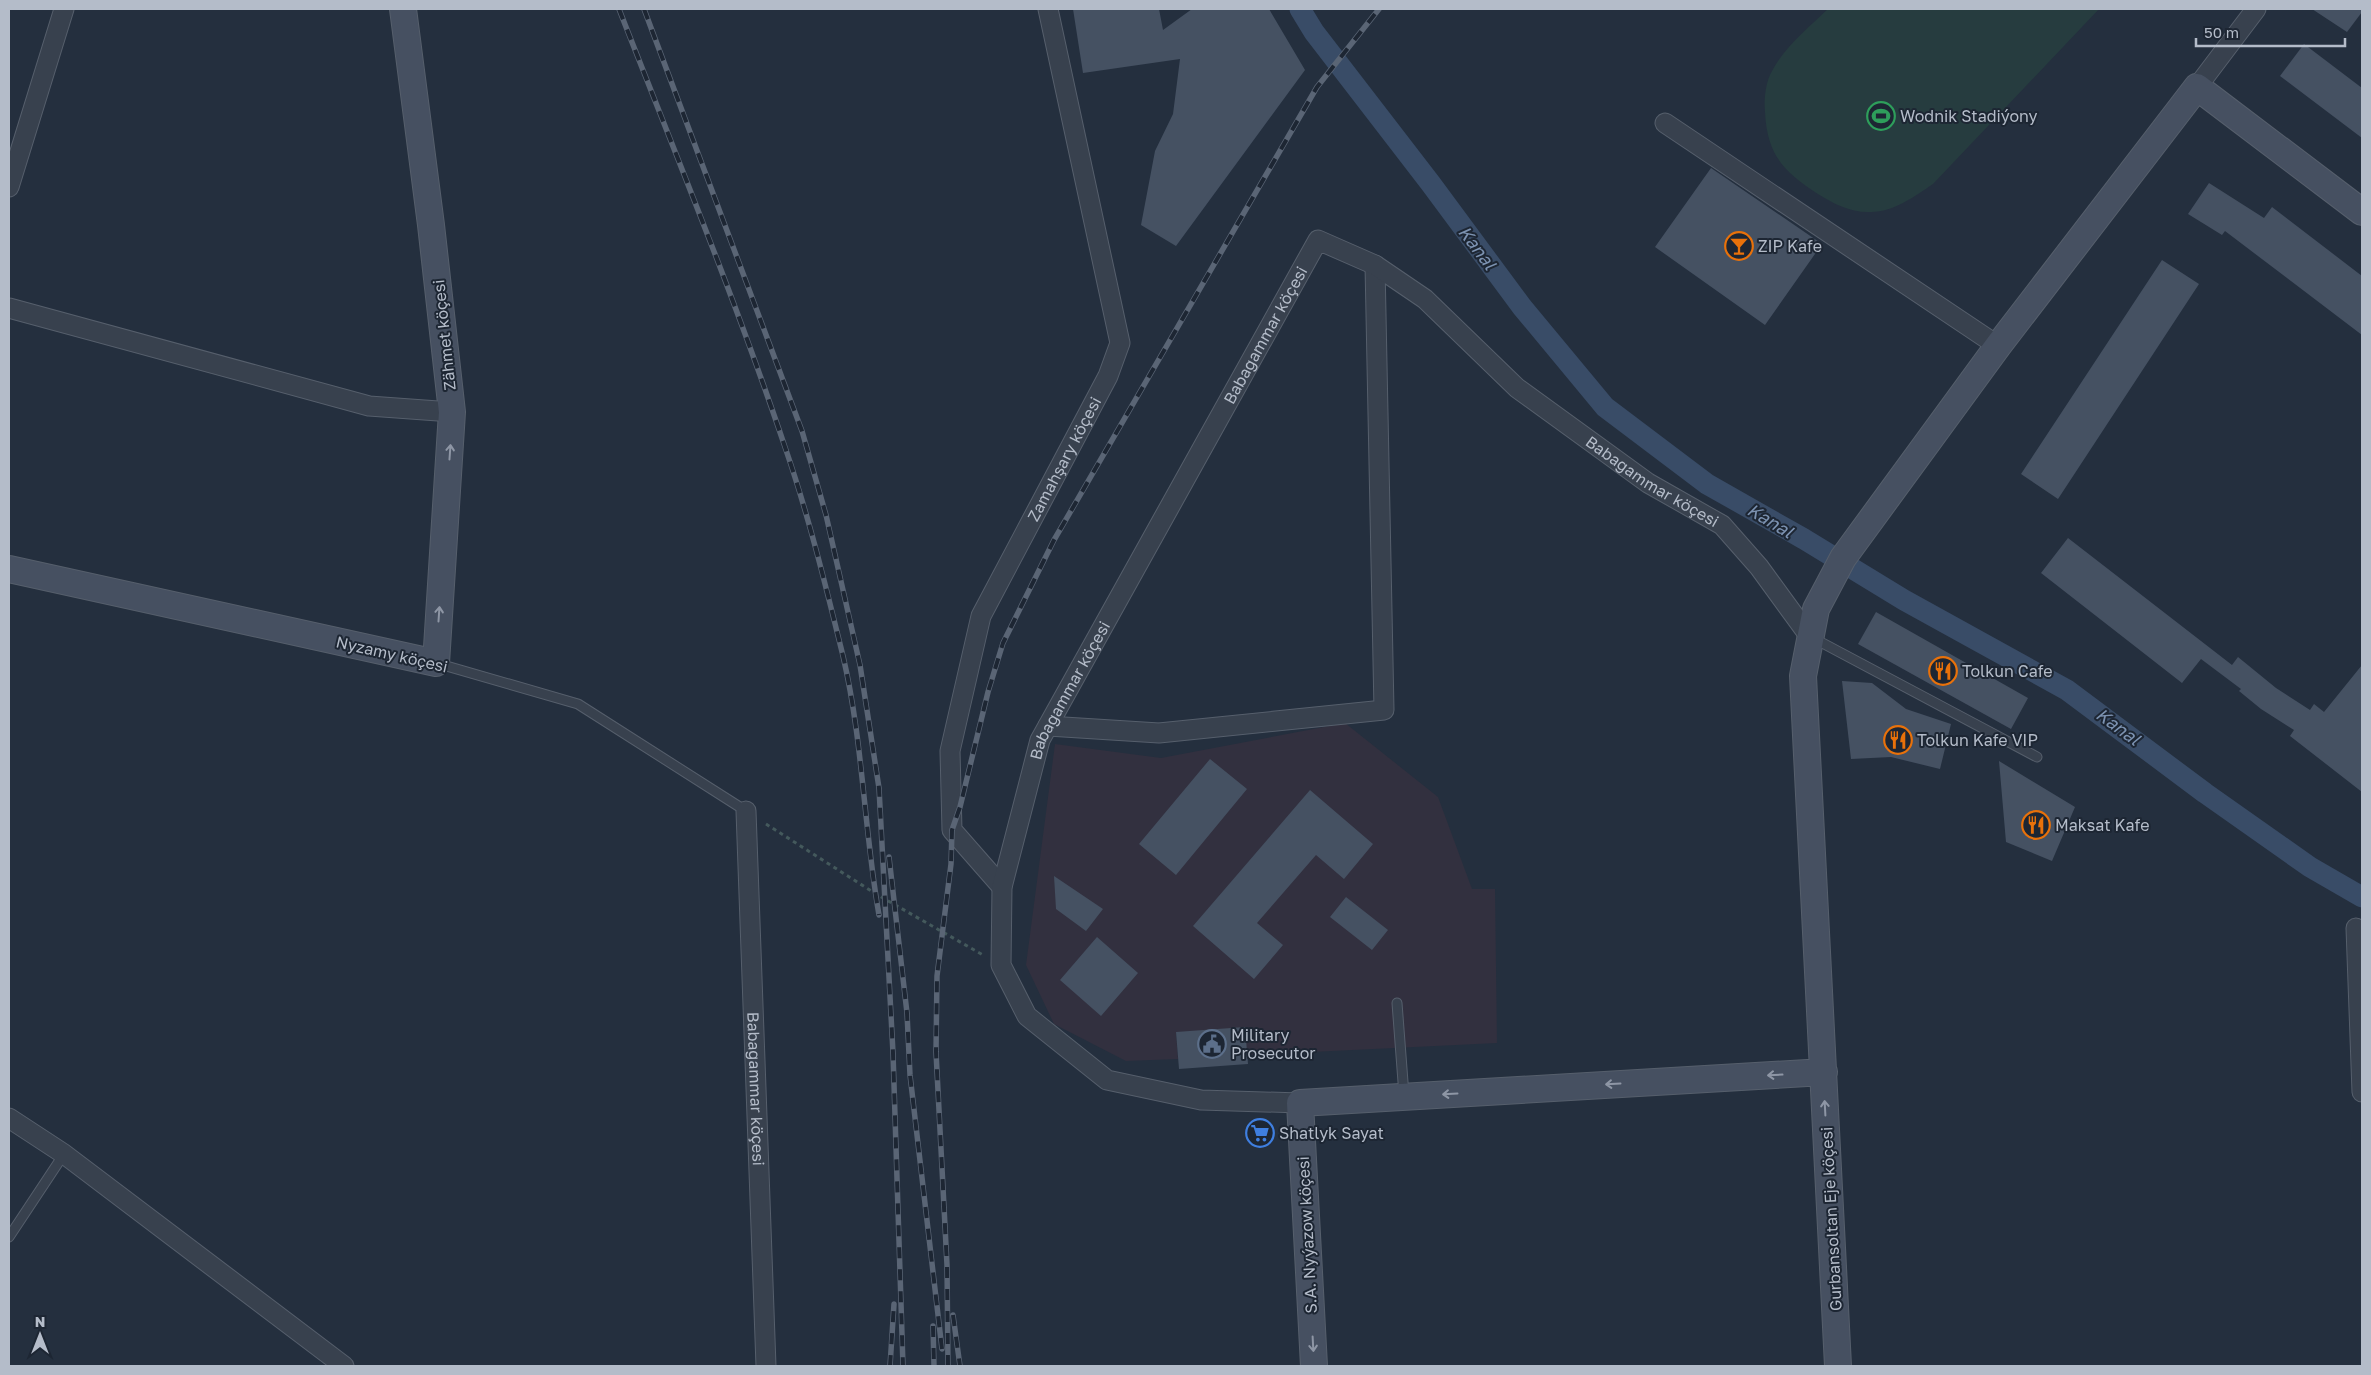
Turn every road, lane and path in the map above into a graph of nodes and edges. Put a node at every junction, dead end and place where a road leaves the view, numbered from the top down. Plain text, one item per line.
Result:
1 (64, 9) edge
2 (403, 9) edge
3 (1048, 9) edge
4 (2256, 9) edge
5 (2197, 87) junction
6 (1665, 123) dead end
7 (9, 187) edge
8 (2362, 212) edge
9 (1375, 265) junction
10 (9, 308) edge
11 (1998, 346) junction
12 (452, 412) junction
13 (9, 569) edge
14 (1810, 637) junction
15 (436, 663) junction
16 (1048, 726) junction
17 (2037, 757) dead end
18 (746, 811) junction
19 (1002, 887) junction
20 (2356, 928) dead end
21 (1001, 965) junction
22 (1397, 1003) dead end
23 (1824, 1072) junction
24 (2362, 1092) edge
25 (1404, 1097) junction
26 (1300, 1103) junction
27 (9, 1118) edge
28 (64, 1154) junction
29 (9, 1237) edge
30 (344, 1366) edge
31 (766, 1366) edge
32 (1314, 1366) edge
33 (1838, 1366) edge

1 - 7 street
2 - 12 street, Zähmet köçesi
3 - 19 street, Zamahşary köçesi
4 - 5 street
5 - 8 street
5 - 11 street, Gurbansoltan Eje köçesi
6 - 11 street
9 - 14 street, Babagammar köçesi
9 - 16 street, Babagammar köçesi
9 - 16 street
10 - 12 street
11 - 14 street, Gurbansoltan Eje köçesi
15 -> 12 street, Zähmet köçesi
13 - 15 street, Nyzamy köçesi
14 - 17 lane
14 - 23 street, Gurbansoltan Eje köçesi
15 - 18 lane, Nyzamy köçesi
16 - 19 street, Babagammar köçesi
18 - 21 path
18 - 31 street, Babagammar köçesi
19 - 21 street, Babagammar köçesi
20 - 24 street
21 - 26 street, Babagammar köçesi
22 - 25 lane
23 -> 25 street
33 -> 23 street, Gurbansoltan Eje köçesi
25 - 26 street
26 -> 32 street, S.A. Nyýazow köçesi
27 - 28 street
28 - 29 lane
28 - 30 street

